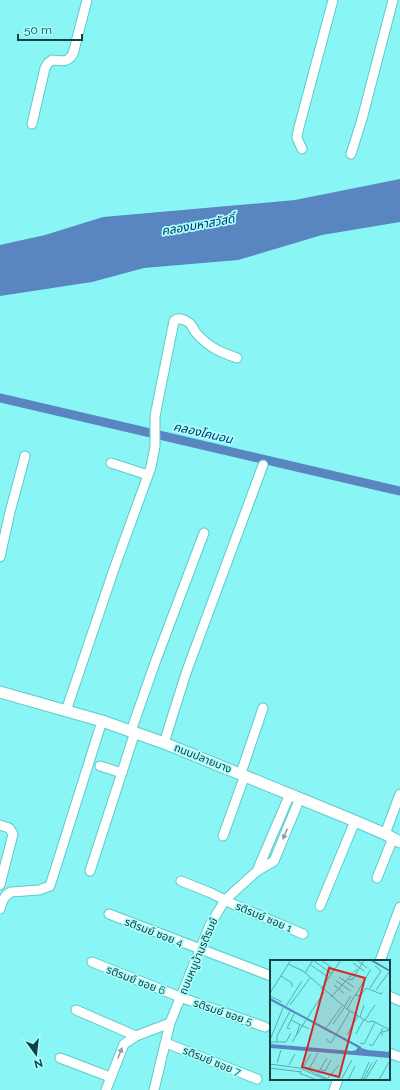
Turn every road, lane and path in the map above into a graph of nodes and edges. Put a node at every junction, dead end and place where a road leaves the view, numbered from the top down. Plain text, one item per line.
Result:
1 (87, 0) edge
2 (333, 0) edge
3 (393, 0) edge
4 (32, 124) dead end
5 (302, 149) dead end
6 (351, 154) dead end
7 (237, 358) dead end
8 (25, 456) dead end
9 (111, 463) dead end
10 (263, 465) dead end
11 (148, 475) junction
12 (204, 533) dead end
13 (0, 557) edge
14 (0, 692) edge
15 (263, 708) dead end
16 (66, 711) junction
17 (102, 721) junction
18 (133, 732) junction
19 (164, 743) junction
20 (100, 766) dead end
21 (122, 773) junction
22 (243, 774) junction
23 (400, 794) edge
24 (295, 796) junction
25 (355, 821) junction
26 (0, 825) edge
27 (223, 836) dead end
28 (393, 838) edge
29 (90, 871) dead end
30 (377, 878) dead end
31 (181, 881) dead end
32 (0, 885) edge
33 (7, 894) junction
34 (225, 900) junction
35 (320, 906) dead end
36 (400, 907) edge
37 (0, 909) edge
38 (109, 914) dead end
39 (303, 934) dead end
40 (200, 949) junction
41 (380, 960) edge
42 (92, 962) dead end
43 (270, 976) edge
44 (390, 996) edge
45 (180, 997) junction
46 (400, 1001) edge
47 (76, 1010) dead end
48 (170, 1024) junction
49 (265, 1027) dead end
50 (136, 1036) junction
51 (166, 1042) junction
52 (390, 1053) edge
53 (400, 1057) edge
54 (60, 1058) dead end
55 (110, 1077) junction
56 (257, 1080) dead end
57 (338, 1080) edge
58 (106, 1090) edge
59 (154, 1090) edge
60 (334, 1090) edge

1 - 4 street
2 - 5 street
3 - 6 street
7 - 11 street
8 - 13 street
9 - 11 street
10 - 19 street
11 - 16 street
12 - 18 street
14 - 16 street, ถนนปลายบาง
15 - 22 street
16 - 17 street, ถนนปลายบาง
17 - 18 street, ถนนปลายบาง
17 - 33 street
18 - 19 street, ถนนปลายบาง
18 - 21 street
19 - 22 street, ถนนปลายบาง
20 - 21 street
21 - 29 street
22 - 24 street, ถนนปลายบาง
22 - 27 street
23 - 28 street
24 - 25 street, ถนนปลายบาง
24 - 34 street, ถนนหมูบ้านรติรมย์
25 - 28 street, ถนนปลายบาง
25 - 35 street
26 - 32 street
28 - 30 street
31 - 34 street, รติรมย์ ซอย 1
32 - 33 street
33 - 37 street
34 - 39 street, รติรมย์ ซอย 1
34 - 40 street, ถนนหมูบ้านรติรมย์
36 - 41 street
38 - 40 street, รติรมย์ ซอย 4
40 - 43 street, รติรมย์ ซอย 4
40 - 45 street, ถนนหมูบ้านรติรมย์
42 - 45 street, รติรมย์ ซอย 6
44 - 46 street
45 - 48 street, ถนนหมูบ้านรติรมย์
45 - 49 street, รติรมย์ ซอย 5
47 - 50 street
48 - 50 street
48 - 51 street, ถนนหมูบ้านรติรมย์
55 -> 50 street
51 - 56 street, รติรมย์ ซอย 7
51 - 59 street, ถนนหมูบ้านรติรมย์
52 - 53 street
54 - 55 street
55 - 58 street
57 - 60 street

